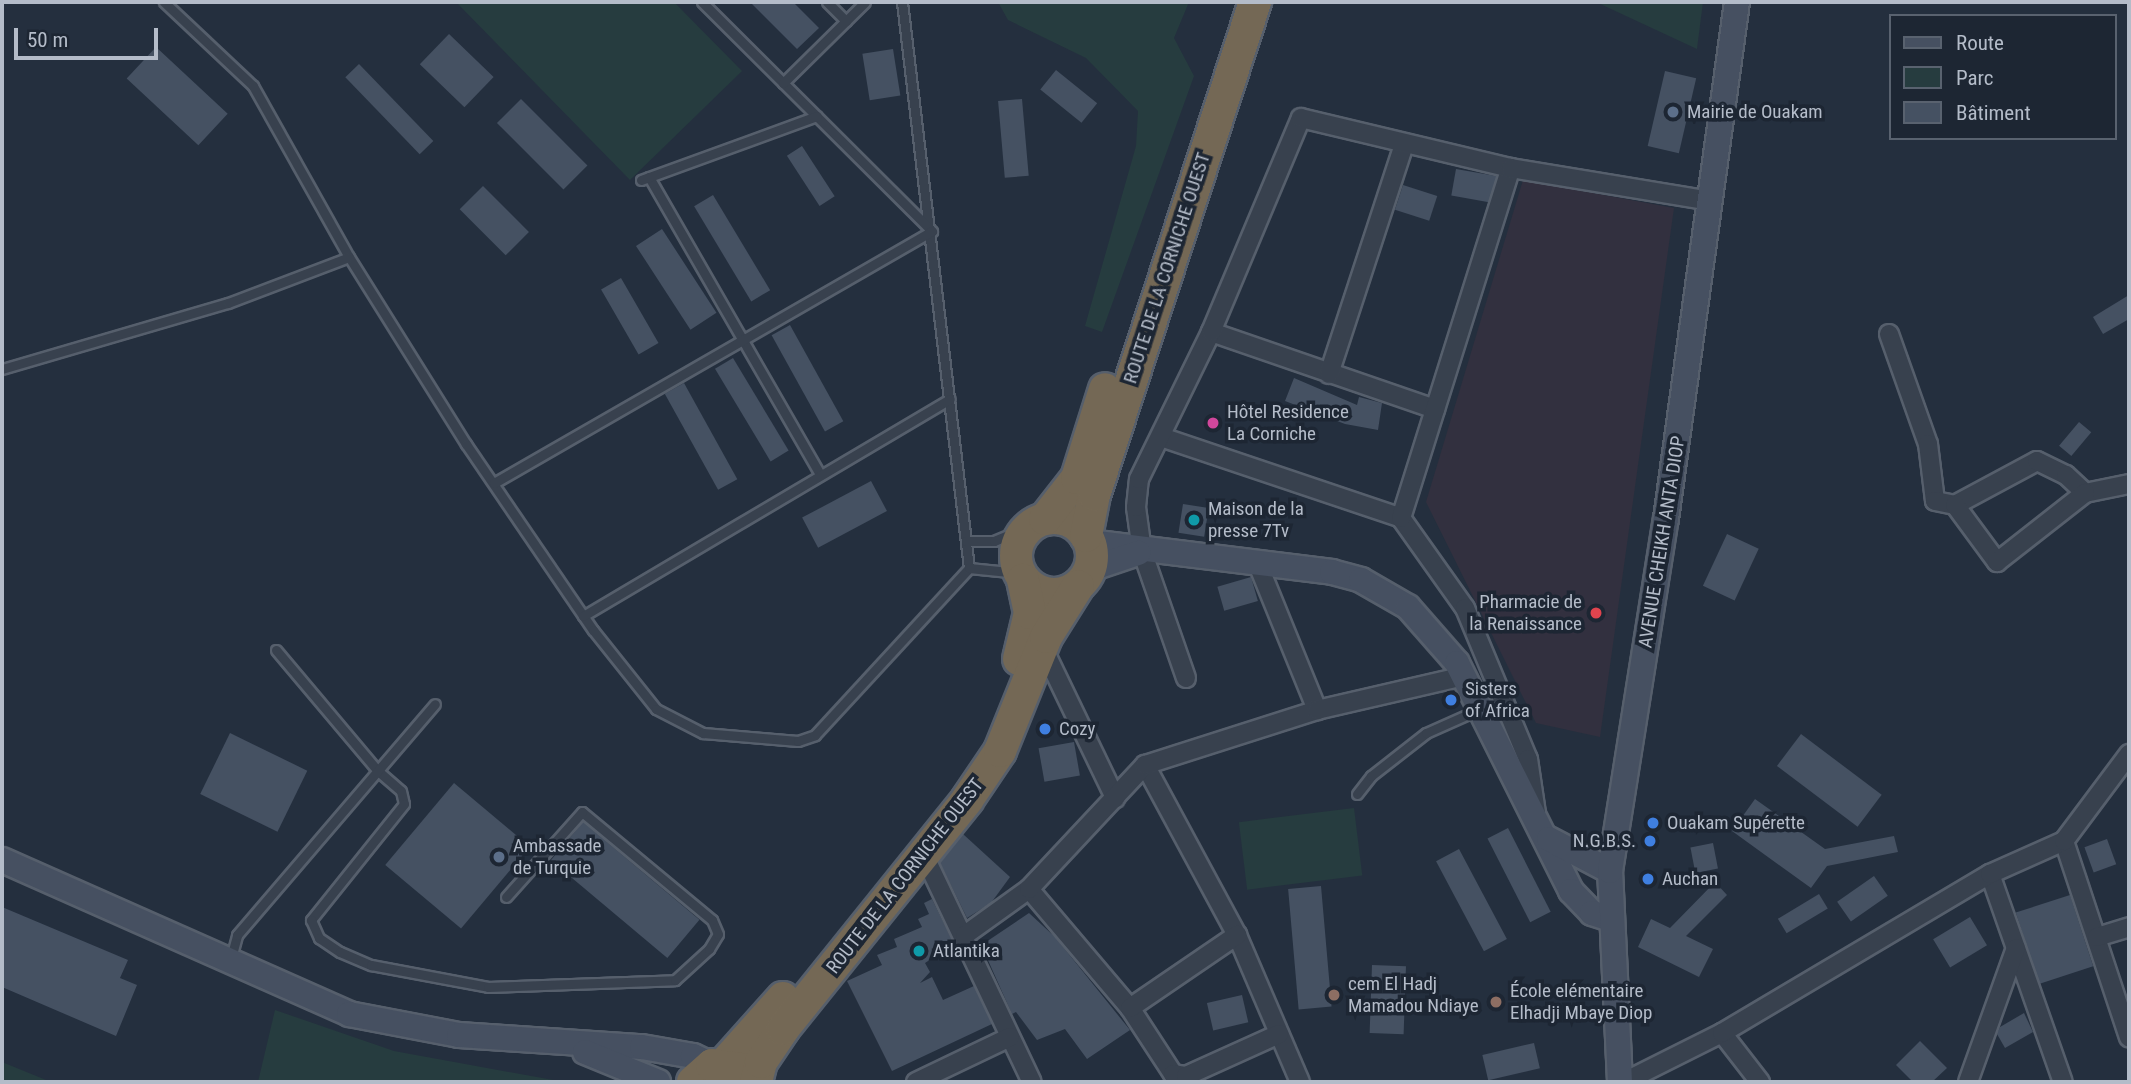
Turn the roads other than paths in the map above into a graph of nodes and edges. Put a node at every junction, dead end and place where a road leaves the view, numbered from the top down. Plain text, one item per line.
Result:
1 (164, 2) edge
2 (702, 2) edge
3 (827, 2) edge
4 (865, 2) edge
5 (902, 2) edge
6 (1232, 2) edge
7 (1255, 2) edge
8 (1737, 2) edge
9 (846, 21) junction
10 (783, 83) junction
11 (817, 116) junction
12 (1404, 145) junction
13 (1511, 169) junction
14 (1710, 201) junction
15 (932, 231) junction
16 (349, 257) junction
17 (1211, 332) junction
18 (1889, 334) dead end
19 (742, 338) junction
20 (2, 369) edge
21 (1329, 374) junction
22 (950, 398) junction
23 (1435, 409) junction
24 (1161, 437) junction
25 (819, 473) junction
26 (494, 483) junction
27 (2129, 484) edge
28 (2085, 493) junction
29 (1955, 505) junction
30 (1401, 518) junction
31 (1039, 522) junction
32 (966, 541) junction
33 (1142, 551) junction
34 (1086, 558) junction
35 (1257, 562) junction
36 (969, 568) junction
37 (1021, 576) junction
38 (583, 616) junction
39 (1042, 646) junction
40 (275, 650) dead end
41 (1464, 676) junction
42 (1185, 678) dead end
43 (435, 704) dead end
44 (1481, 708) junction
45 (1317, 710) junction
46 (2129, 754) edge
47 (1145, 765) junction
48 (378, 771) junction
49 (1357, 794) dead end
50 (1115, 798) junction
51 (1536, 813) junction
52 (1549, 839) junction
53 (2064, 841) junction
54 (924, 855) junction
55 (2, 860) edge
56 (1610, 872) junction
57 (1990, 874) junction
58 (1029, 889) junction
59 (506, 897) dead end
60 (1610, 919) junction
61 (2129, 926) edge
62 (965, 935) junction
63 (1237, 935) junction
64 (2097, 937) junction
65 (2015, 948) junction
66 (230, 963) junction
67 (1130, 1008) junction
68 (1721, 1033) junction
69 (1279, 1034) junction
70 (1010, 1037) junction
71 (2129, 1038) edge
72 (565, 1045) junction
73 (710, 1070) edge
74 (1619, 1081) edge
75 (658, 1082) edge
76 (755, 1082) edge
77 (916, 1082) edge
78 (1032, 1082) edge
79 (1300, 1082) edge
80 (1760, 1082) edge
81 (1968, 1082) edge
82 (2063, 1082) edge

1 - 16 lane
2 - 10 lane
3 - 9 lane
4 - 9 lane
5 - 15 lane
6 - 31 highway, ROUTE DE LA CORNICHE OUEST
7 - 34 highway, ROUTE DE LA CORNICHE OUEST
8 - 14 street, AVENUE CHEIKH ANTA DIOP
9 - 10 lane
10 - 11 lane
11 - 15 lane
11 - 19 lane
12 - 13 street
12 - 17 street
12 - 21 street
13 - 14 street
13 - 23 street
14 - 56 street, AVENUE CHEIKH ANTA DIOP
15 - 19 lane
15 - 22 lane
16 - 20 lane
16 - 26 lane
17 - 21 street
17 - 24 street
18 - 29 street
19 - 25 lane
19 - 26 lane
21 - 23 street
22 - 25 lane
22 - 32 lane
23 - 30 street
24 - 30 street
24 - 33 street
25 - 38 lane
26 - 38 lane
27 - 28 street
28 - 29 street
28 - 29 street
30 - 51 street
31 - 32 lane
31 - 34 highway
31 - 37 highway
32 - 36 lane
33 - 34 street
33 - 35 street
33 - 42 street
34 - 37 highway
34 - 39 highway, ROUTE DE LA CORNICHE OUEST
35 - 41 street
35 - 45 street
36 - 37 lane
36 - 38 lane
37 - 73 highway, ROUTE DE LA CORNICHE OUEST
39 - 50 street
39 - 54 highway, ROUTE DE LA CORNICHE OUEST
40 - 48 lane
41 - 44 street
41 - 45 street
43 - 48 lane
44 - 49 lane
44 - 51 street
45 - 47 street
46 - 53 street
47 - 50 street
47 - 63 street
48 - 59 lane
48 - 66 lane
50 - 58 street
51 - 52 street
52 - 56 street
52 - 60 street
53 - 57 street
53 - 64 street
54 - 62 street
54 - 76 highway, ROUTE DE LA CORNICHE OUEST
55 - 66 street
56 - 60 street, AVENUE CHEIKH ANTA DIOP
57 - 65 street
57 - 68 street
58 - 62 street
58 - 67 street
60 - 74 street, AVENUE CHEIKH ANTA DIOP
61 - 64 street
62 - 70 street
63 - 67 street
63 - 69 street
64 - 71 street
65 - 81 street
65 - 82 street
66 - 72 street
67 - 69 street
68 - 74 street
68 - 80 street
69 - 79 street
70 - 77 street
70 - 78 street
72 - 73 street
72 - 75 street
73 - 76 highway

